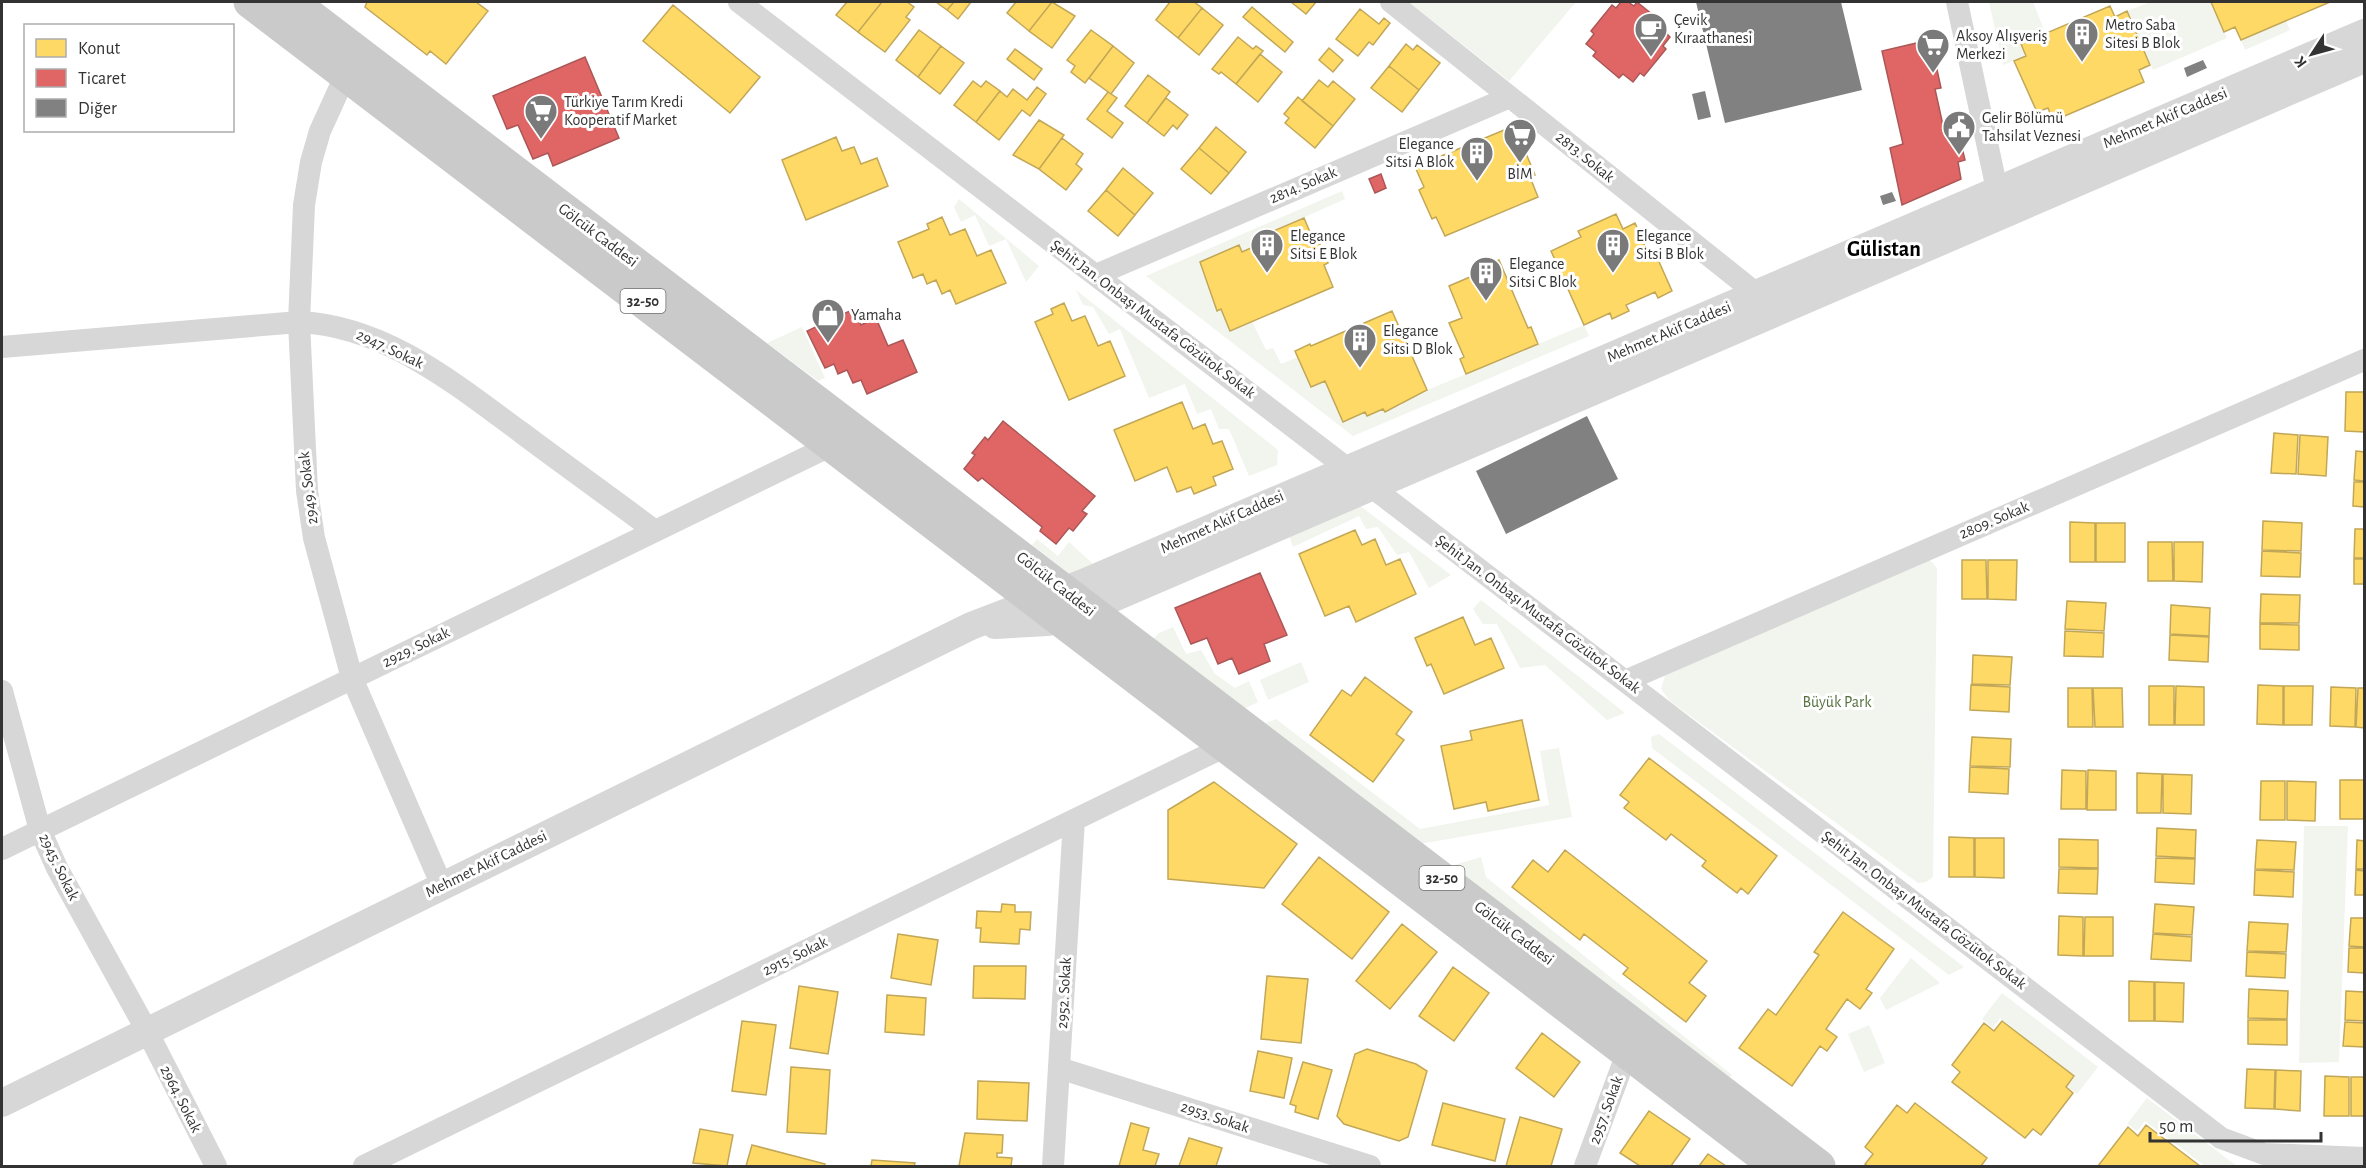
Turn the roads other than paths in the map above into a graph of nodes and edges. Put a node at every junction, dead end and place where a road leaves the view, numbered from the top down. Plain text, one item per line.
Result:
1 (250, 2) edge
2 (292, 2) edge
3 (740, 2) edge
4 (1391, 2) edge
5 (1957, 2) edge
6 (2364, 33) edge
7 (2364, 59) edge
8 (346, 74) junction
9 (1510, 97) junction
10 (2000, 202) junction
11 (1096, 275) junction
12 (1758, 294) junction
13 (1779, 312) junction
14 (299, 322) junction
15 (2, 347) edge
16 (2364, 360) edge
17 (831, 445) junction
18 (1347, 468) junction
19 (1371, 486) junction
20 (655, 531) junction
21 (1062, 605) junction
22 (352, 678) junction
23 (1625, 681) junction
24 (2, 691) edge
25 (1226, 746) junction
26 (1074, 820) junction
27 (40, 830) junction
28 (2, 849) edge
29 (442, 886) junction
30 (147, 1031) junction
31 (1627, 1053) junction
32 (1059, 1068) junction
33 (2, 1102) edge
34 (2364, 1158) edge
35 (216, 1167) edge
36 (364, 1167) edge
37 (1053, 1167) edge
38 (1370, 1167) edge
39 (1585, 1167) edge
40 (1776, 1167) edge
41 (1819, 1167) edge

1 - 8 main road, Gölcük Caddesi / 32-50
2 - 21 main road, Gölcük Caddesi / 32-50
3 - 11 street, Şehit Jan. Onbaşı Mustafa Gözütok Sokak
4 - 9 street, 2813. Sokak
5 - 10 street
6 - 10 street, Mehmet Akif Caddesi
7 - 10 street, Mehmet Akif Caddesi
8 - 14 street, 2949. Sokak
8 - 17 main road, Gölcük Caddesi / 32-50
9 - 11 street, 2814. Sokak
9 - 12 street, 2813. Sokak
10 - 12 street, Mehmet Akif Caddesi
10 - 13 street, Mehmet Akif Caddesi
11 - 18 street, Şehit Jan. Onbaşı Mustafa Gözütok Sokak
12 - 13 street, 2813. Sokak
12 - 18 street, Mehmet Akif Caddesi
13 - 19 street, Mehmet Akif Caddesi
14 - 15 street, 2947. Sokak
14 - 20 street, 2947. Sokak
14 - 22 street, 2949. Sokak
16 - 23 street, 2809. Sokak
17 - 20 street, 2929. Sokak
17 - 21 main road, Gölcük Caddesi / 32-50
18 - 19 street, Şehit Jan. Onbaşı Mustafa Gözütok Sokak
18 - 21 street, Mehmet Akif Caddesi
19 - 21 street, Mehmet Akif Caddesi
19 - 23 street, Şehit Jan. Onbaşı Mustafa Gözütok Sokak
20 - 22 street, 2929. Sokak
21 - 25 main road, Gölcük Caddesi / 32-50
21 - 29 street, Mehmet Akif Caddesi
21 - 41 main road, Gölcük Caddesi / 32-50
22 - 27 street, 2929. Sokak
22 - 29 street, 2949. Sokak
23 - 34 street, Şehit Jan. Onbaşı Mustafa Gözütok Sokak
24 - 27 street, 2945. Sokak
25 - 26 street, 2915. Sokak
25 - 31 main road, Gölcük Caddesi / 32-50
26 - 32 street, 2952. Sokak
26 - 36 street, 2915. Sokak
27 - 28 street, 2929. Sokak
27 - 30 street, 2945. Sokak
29 - 30 street, Mehmet Akif Caddesi
30 - 33 street, Mehmet Akif Caddesi
30 - 35 street, 2964. Sokak
31 - 39 street, 2957. Sokak
31 - 40 main road, Gölcük Caddesi / 32-50
32 - 37 street, 2952. Sokak
32 - 38 street, 2953. Sokak

